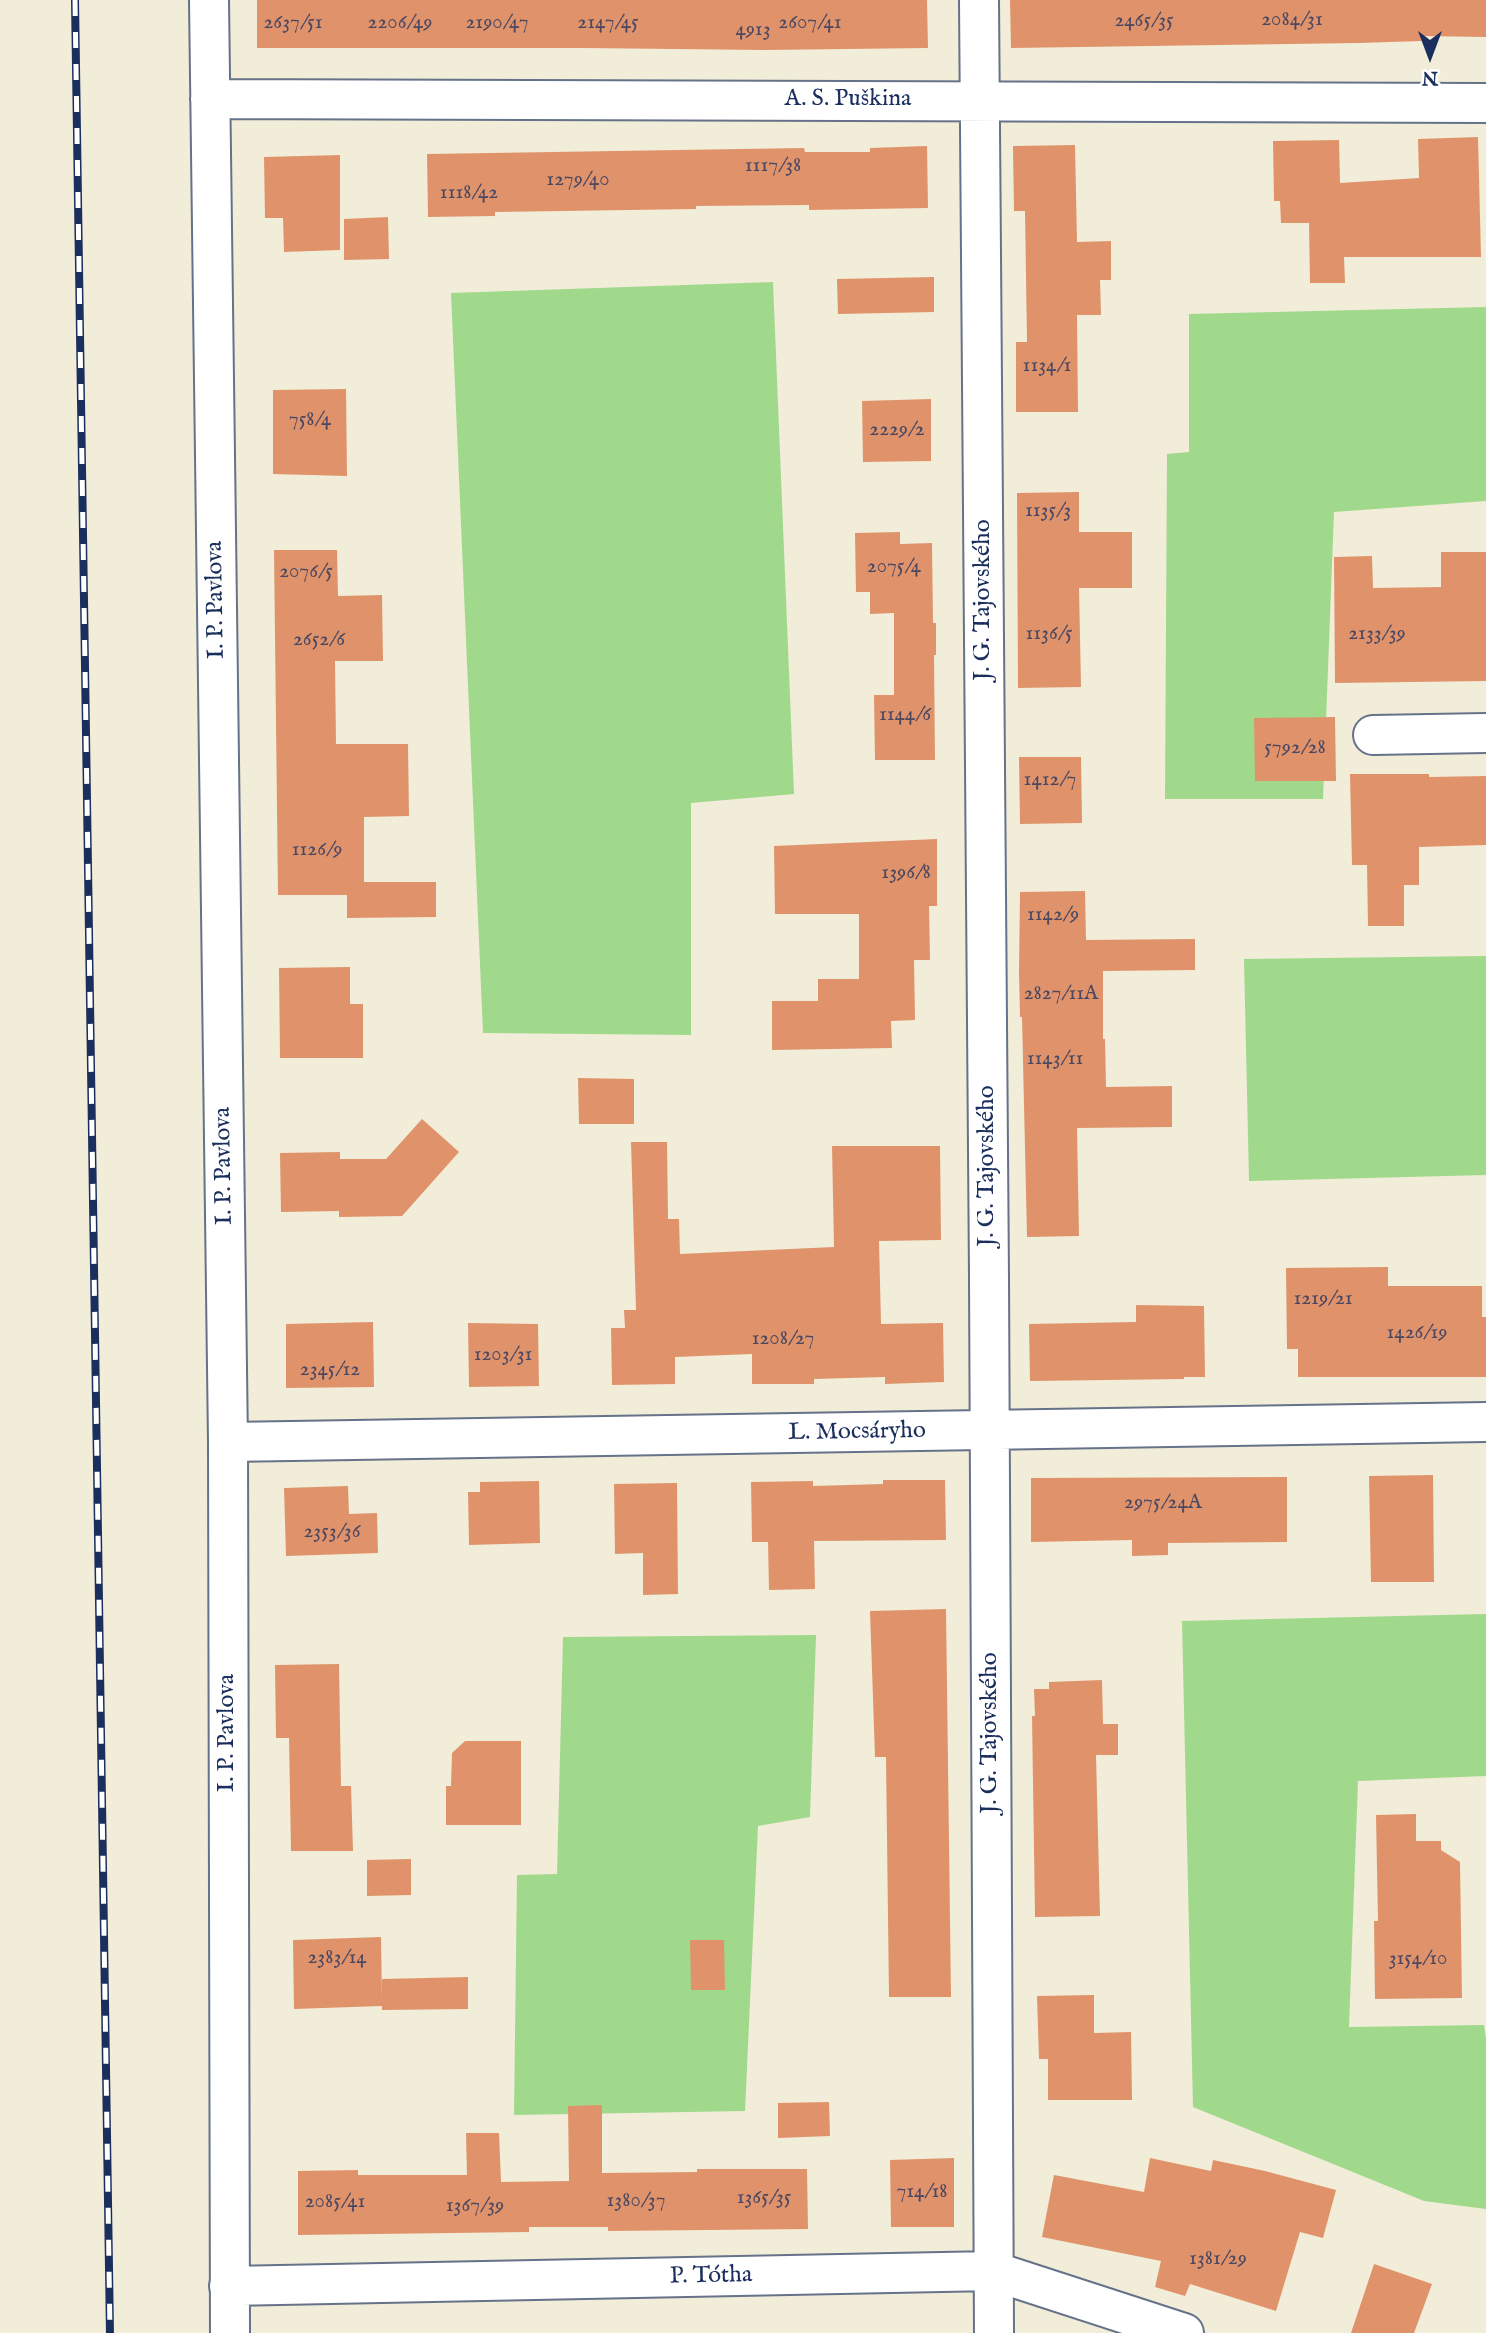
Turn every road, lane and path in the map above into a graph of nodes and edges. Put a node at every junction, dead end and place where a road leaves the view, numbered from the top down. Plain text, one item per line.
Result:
1 (209, 0) edge
2 (979, 0) edge
3 (210, 99) junction
4 (981, 101) junction
5 (1486, 103) edge
6 (1486, 733) edge
7 (1373, 735) dead end
8 (1486, 1422) edge
9 (990, 1431) junction
10 (228, 1442) junction
11 (993, 2271) junction
12 (229, 2286) junction
13 (230, 2333) edge
14 (994, 2333) edge
15 (1184, 2333) edge

1 - 3 street, I. P. Pavlova
2 - 4 street, J. G. Tajovského
3 - 4 street, A. S. Puškina
3 - 10 street, I. P. Pavlova
4 - 5 street, A. S. Puškina
4 - 9 street, J. G. Tajovského
6 - 7 street
8 - 9 street, L. Mocsáryho
9 - 10 street, L. Mocsáryho
9 - 11 street, J. G. Tajovského
10 - 12 street, I. P. Pavlova
11 - 12 street, P. Tótha
11 - 14 street, J. G. Tajovského
11 - 15 street, P. Tótha
12 - 13 street, I. P. Pavlova

